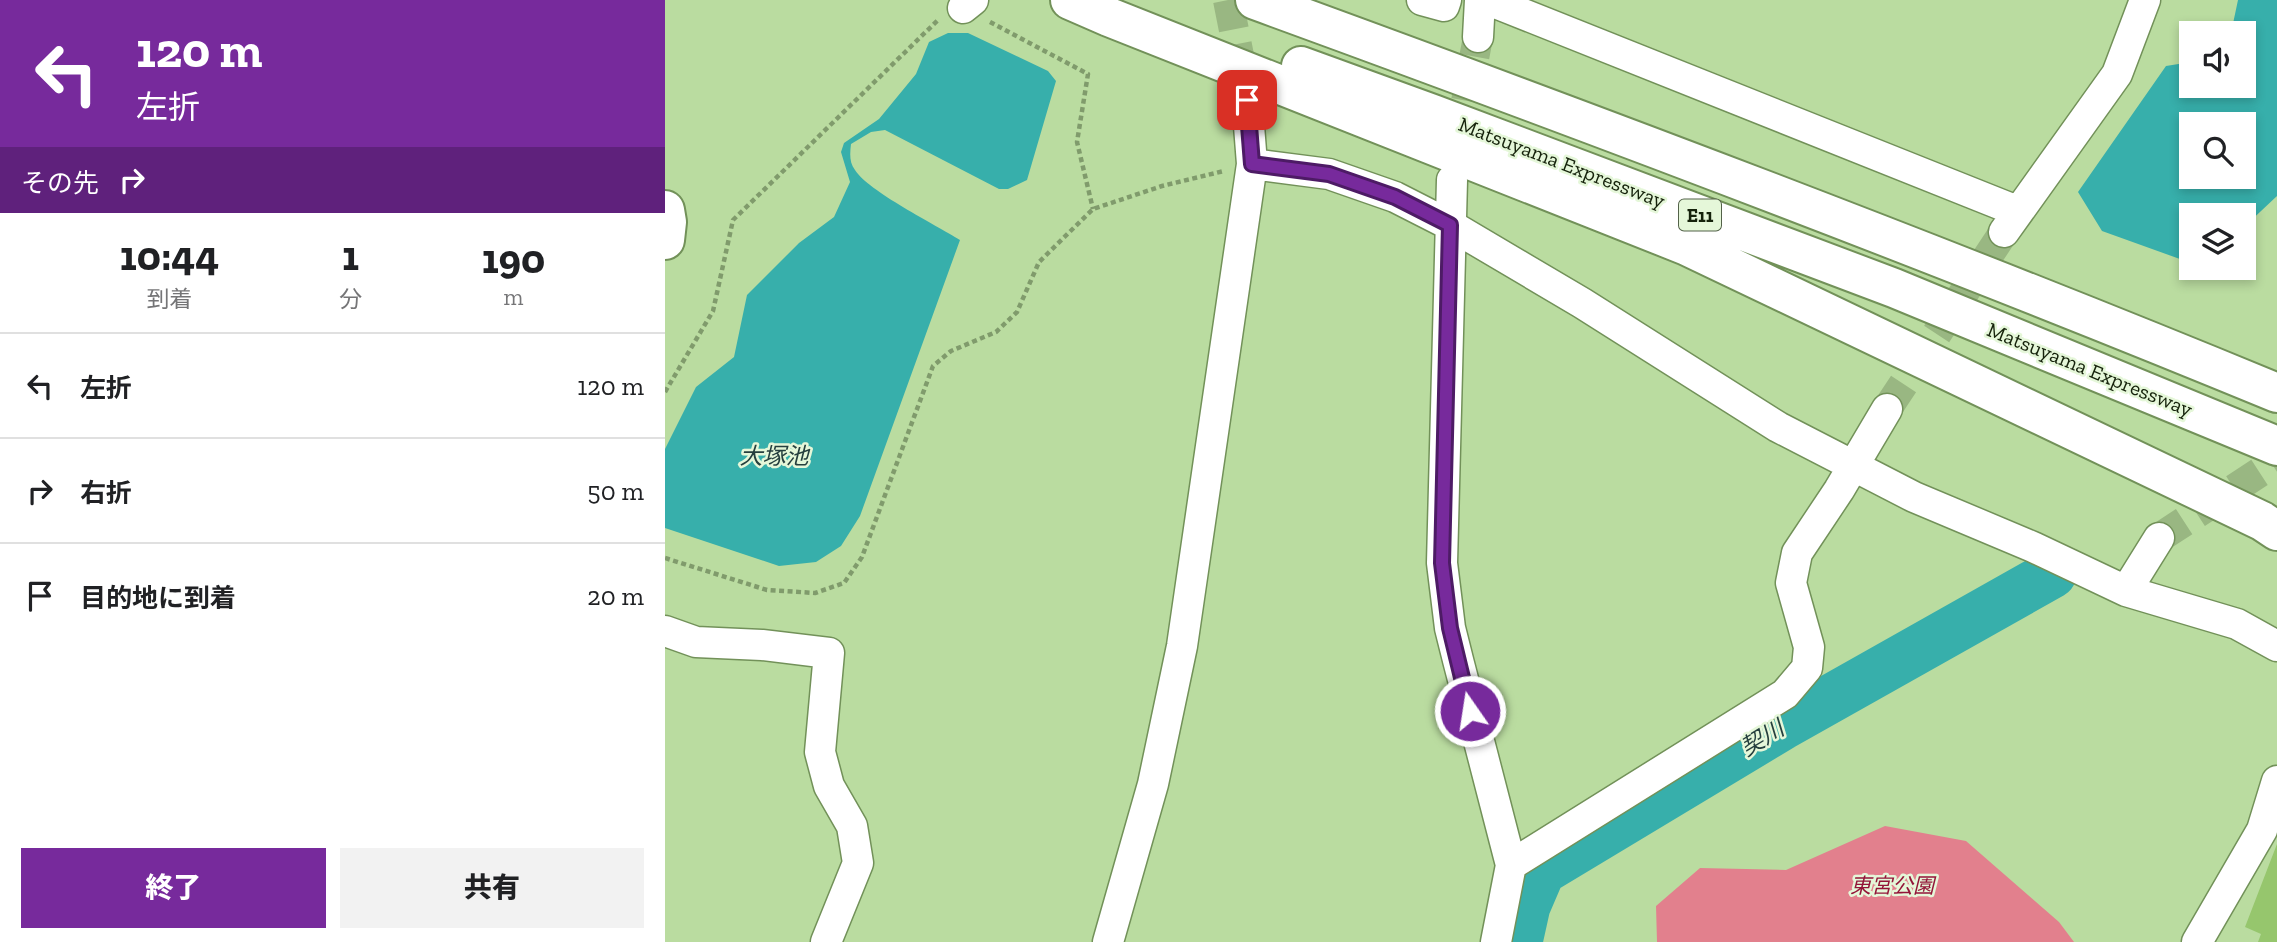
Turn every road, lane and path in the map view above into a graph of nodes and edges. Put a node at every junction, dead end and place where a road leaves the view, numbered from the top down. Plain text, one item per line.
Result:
1 (1070, 0) edge
2 (1116, 0) edge
3 (1255, 0) edge
4 (1422, 0) edge
5 (1446, 0) edge
6 (1480, 0) edge
7 (1488, 0) edge
8 (2145, 0) edge
9 (968, 4) edge
10 (1478, 37) tunnel mouth
11 (1247, 100) tunnel mouth
12 (1252, 164) junction
13 (1452, 180) dead end
14 (1093, 209) junction
15 (665, 210) edge
16 (1450, 225) junction
17 (665, 240) edge
18 (2064, 305) junction
19 (2277, 381) edge
20 (665, 392) edge
21 (2277, 393) edge
22 (1887, 409) tunnel mouth
23 (2277, 446) edge
24 (1855, 465) junction
25 (2277, 531) edge
26 (2159, 538) tunnel mouth
27 (665, 558) edge
28 (2126, 591) junction
29 (665, 631) edge
30 (2277, 646) edge
31 (2277, 781) edge
32 (1511, 865) junction
33 (826, 942) edge
34 (1108, 942) edge
35 (1496, 942) edge
36 (2197, 942) edge

1 - 25 main road
2 - 23 main road, Matsuyama Expressway / E11
3 - 18 main road, E11
4 - 5 street
6 - 10 street
7 - 8 street
9 - 14 path
9 - 20 path
11 - 12 street
12 - 14 path
12 - 16 street
12 - 34 street
13 - 16 street
14 - 27 path
15 - 17 main road
16 - 24 street
16 - 32 street
18 - 19 main road
18 - 21 main road, E11
22 - 24 street
24 - 28 street
24 - 32 street
26 - 28 street
28 - 30 street
29 - 33 street
31 - 36 street
32 - 35 street

